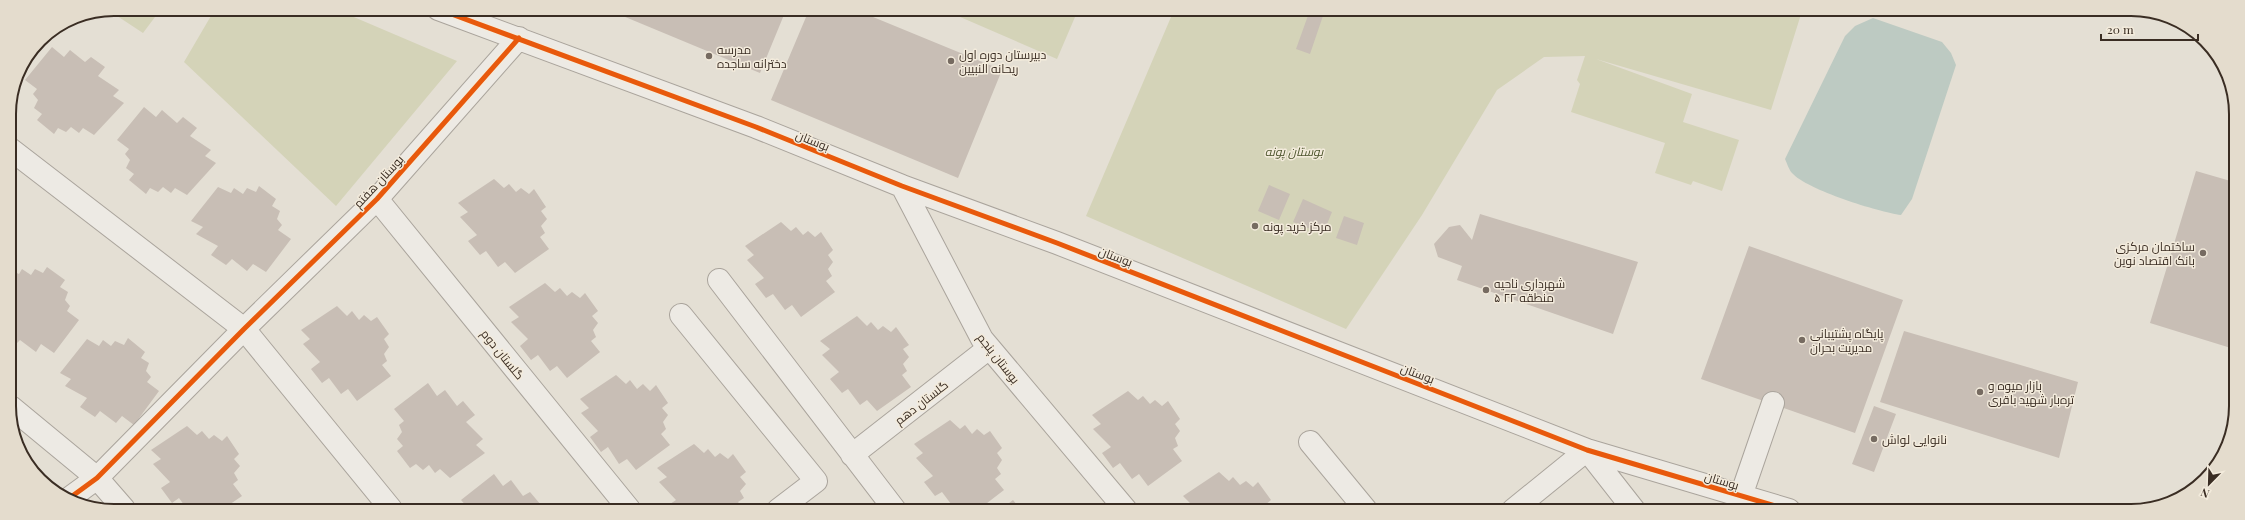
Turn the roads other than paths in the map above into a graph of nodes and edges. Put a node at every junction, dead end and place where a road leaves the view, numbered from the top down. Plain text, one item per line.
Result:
1 (457, 16) edge
2 (518, 38) junction
3 (16, 153) edge
4 (902, 186) junction
5 (377, 199) junction
6 (719, 280) dead end
7 (681, 315) dead end
8 (244, 329) junction
9 (989, 348) junction
10 (1773, 403) dead end
11 (16, 411) edge
12 (1310, 442) dead end
13 (1587, 450) junction
14 (852, 455) junction
15 (97, 478) junction
16 (73, 495) edge
17 (1741, 496) junction
18 (120, 504) edge
19 (387, 504) edge
20 (624, 504) edge
21 (786, 504) edge
22 (890, 504) edge
23 (1121, 504) edge
24 (1361, 504) edge
25 (1520, 504) edge
26 (1629, 504) edge
27 (1768, 504) edge

1 - 2 street, بوستان
2 - 4 street, بوستان
2 - 5 street, بوستان هفتم
3 - 8 street
4 - 9 street, بوستان پنجم
4 - 13 street, بوستان
5 - 8 street, بوستان هفتم
5 - 20 street, گلستان دوم
6 - 14 street
7 - 21 street
8 - 15 street, بوستان هفتم
8 - 19 street
9 - 14 street, گلستان دهم
9 - 23 street, بوستان پنجم
10 - 17 street
11 - 15 street
12 - 24 street
13 - 17 street, بوستان
13 - 25 street
13 - 26 street
14 - 22 street
15 - 16 street, بوستان هفتم
15 - 18 street
17 - 27 street, بوستان

